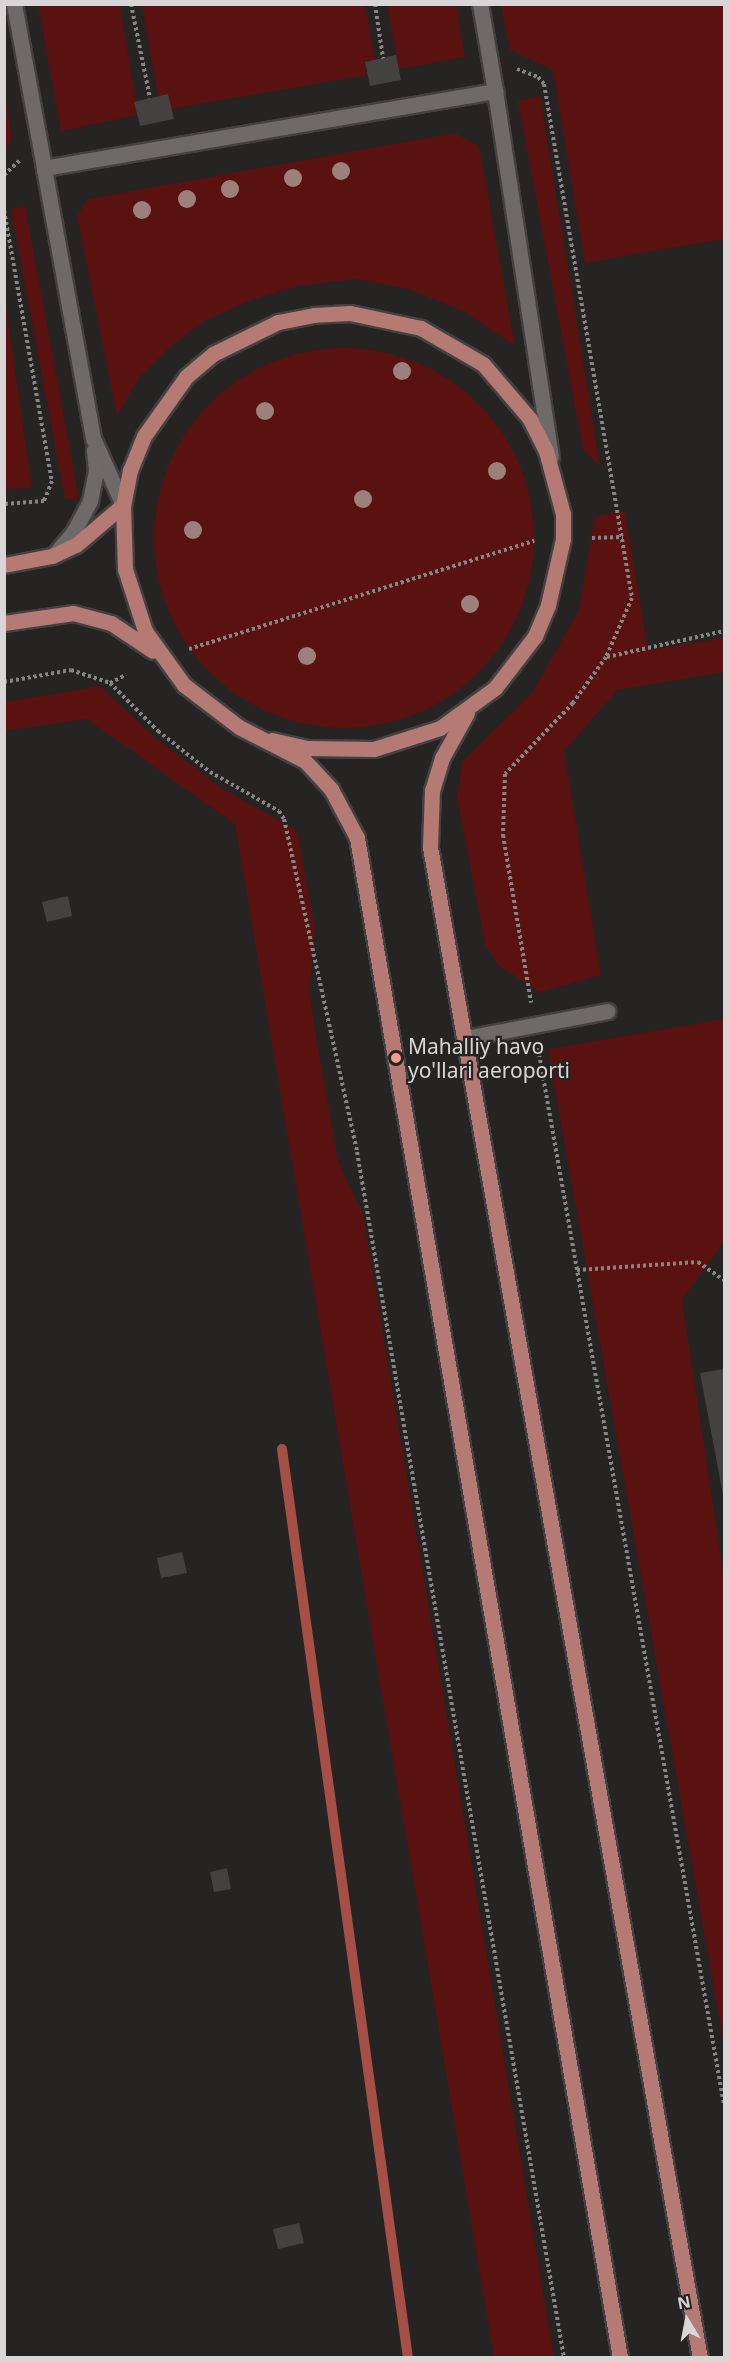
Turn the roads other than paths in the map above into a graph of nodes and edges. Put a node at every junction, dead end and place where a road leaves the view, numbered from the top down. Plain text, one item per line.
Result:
1 (14, 4) edge
2 (480, 4) edge
3 (495, 91) junction
4 (44, 168) junction
5 (93, 438) junction
6 (554, 475) junction
7 (123, 505) junction
8 (52, 556) junction
9 (4, 564) edge
10 (4, 623) edge
11 (161, 658) junction
12 (469, 710) junction
13 (272, 740) junction
14 (607, 1011) dead end
15 (466, 1038) junction
16 (620, 2358) edge
17 (700, 2358) edge

1 - 4 lane
2 - 3 lane
3 - 4 lane
3 - 6 lane
4 - 5 lane
5 - 7 lane
5 - 8 lane
6 - 7 main road
6 - 12 main road
7 - 8 main road
7 - 11 main road
8 - 9 main road
10 - 11 main road
11 - 13 main road
12 - 13 main road
12 - 15 main road
13 - 16 main road
14 - 15 lane
15 - 17 main road

